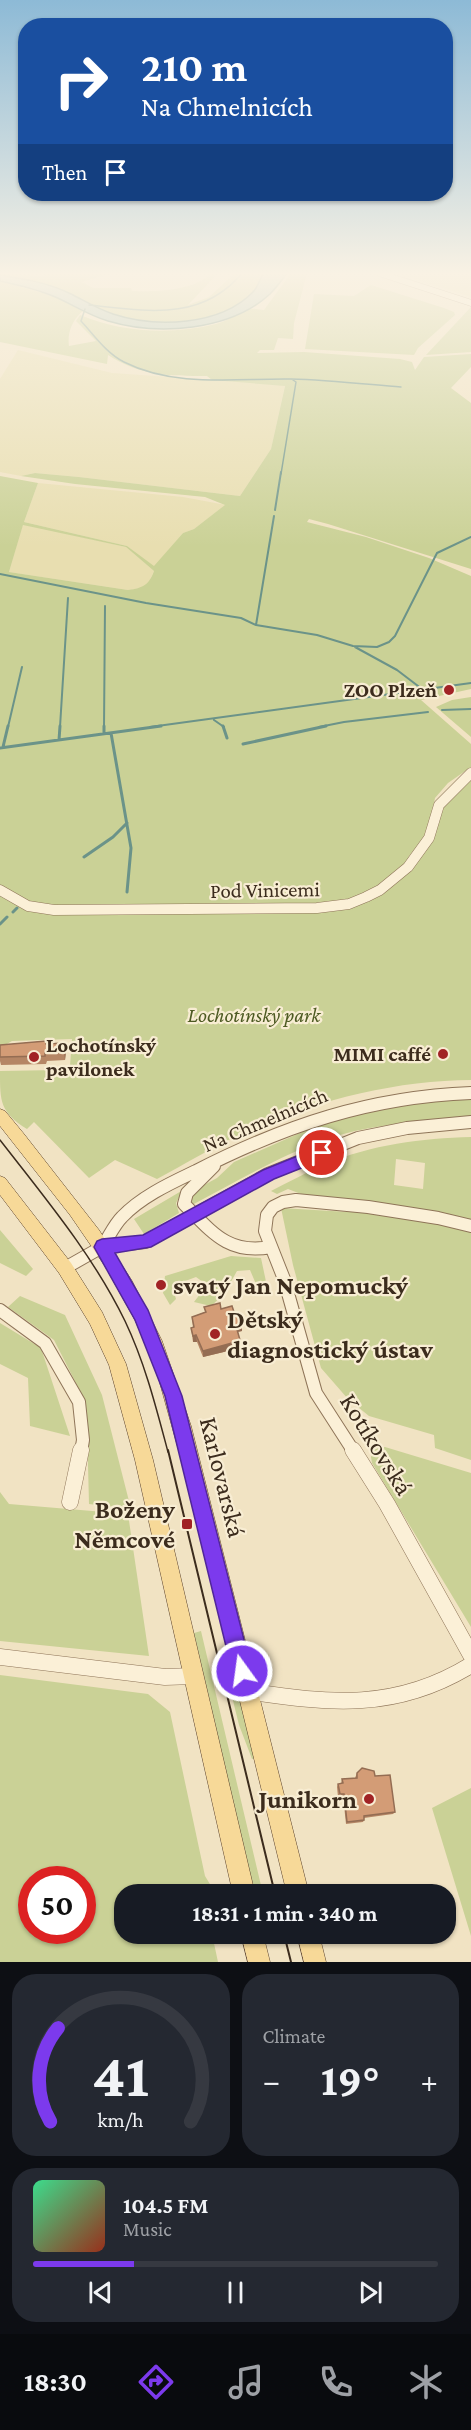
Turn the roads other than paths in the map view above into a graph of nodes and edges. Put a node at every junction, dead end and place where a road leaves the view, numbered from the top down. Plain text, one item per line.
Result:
1 (471, 773) edge
2 (0, 890) edge
3 (471, 1094) edge
4 (0, 1115) edge
5 (471, 1122) edge
6 (221, 1158) junction
7 (0, 1183) edge
8 (196, 1216) junction
9 (471, 1226) edge
10 (102, 1247) junction
11 (271, 1247) junction
12 (65, 1268) junction
13 (0, 1310) edge
14 (70, 1502) dead end
15 (471, 1655) edge
16 (0, 1657) edge
17 (471, 1665) edge
18 (194, 1676) junction
19 (247, 1691) junction
20 (242, 1884) edge
21 (295, 1884) edge
22 (254, 1944) edge
23 (310, 1944) edge
24 (259, 1962) edge
25 (315, 1962) edge

1 - 2 street, Pod Vinicemi
3 - 6 street, Na Chmelnicích
4 - 10 main road, Karlovarská
5 - 8 street, Na Chmelnicích
6 - 8 street
6 - 10 street, Na Chmelnicích
7 - 12 main road
8 - 10 street, Na Chmelnicích
8 - 11 street
9 - 11 street, Kotíkovská
10 - 12 street, Na Chmelnicích
10 - 19 main road, Karlovarská
11 - 15 street, Kotíkovská
12 - 18 main road
13 - 14 street
16 - 18 street
17 - 19 street
18 - 20 main road
19 - 21 main road, Karlovarská
22 - 24 main road
23 - 25 main road

